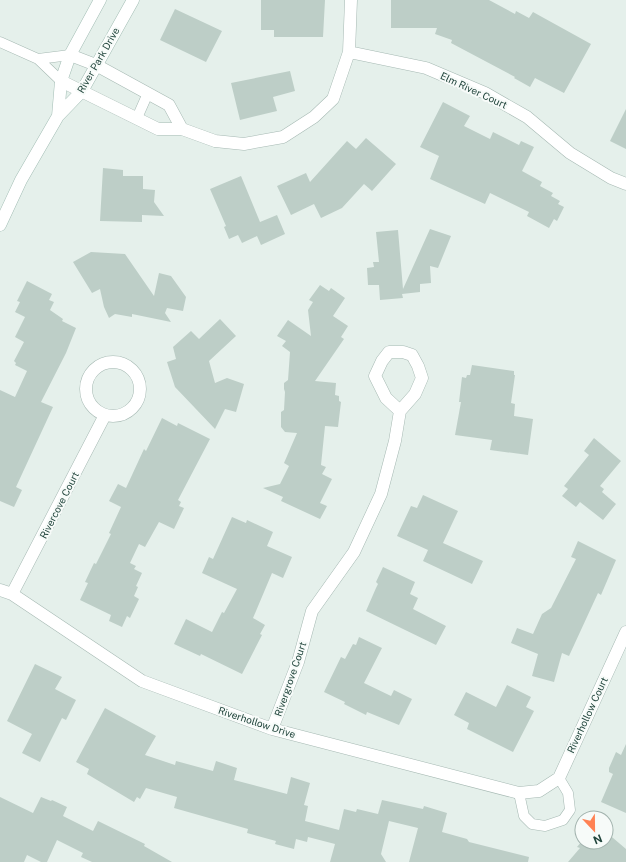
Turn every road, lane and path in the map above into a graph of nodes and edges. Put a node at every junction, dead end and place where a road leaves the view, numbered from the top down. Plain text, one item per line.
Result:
1 (100, 0) edge
2 (133, 0) edge
3 (350, 0) edge
4 (0, 42) edge
5 (349, 52) junction
6 (70, 55) junction
7 (38, 59) junction
8 (96, 65) junction
9 (61, 81) junction
10 (82, 91) junction
11 (148, 93) junction
12 (58, 116) junction
13 (136, 118) junction
14 (182, 129) junction
15 (626, 184) edge
16 (0, 225) edge
17 (400, 411) junction
18 (105, 415) junction
19 (0, 590) edge
20 (12, 594) junction
21 (626, 632) edge
22 (272, 730) junction
23 (559, 778) junction
24 (519, 793) junction

1 - 6 street, River Park Drive
2 - 8 street, River Park Drive
3 - 5 street
4 - 7 lane
5 - 14 street
5 - 15 street, Elm River Court
6 - 7 lane
6 - 8 street
6 - 9 street, River Park Drive
7 - 9 lane
8 - 10 street, River Park Drive
8 - 11 street
9 - 10 street
9 - 12 street, River Park Drive
10 - 12 street, River Park Drive
10 - 13 street
11 - 13 lane
11 - 14 street
12 - 16 street, River Park Drive
13 - 14 street
17 - 17 street
17 - 22 street, Rivergrove Court
18 - 18 street
18 - 20 street, Rivercove Court
19 - 20 street, Riverhollow Drive
20 - 22 street, Riverhollow Drive
21 - 23 street, Riverhollow Court
22 - 24 street, Riverhollow Drive
23 - 24 street, Riverhollow Drive
23 - 24 lane

